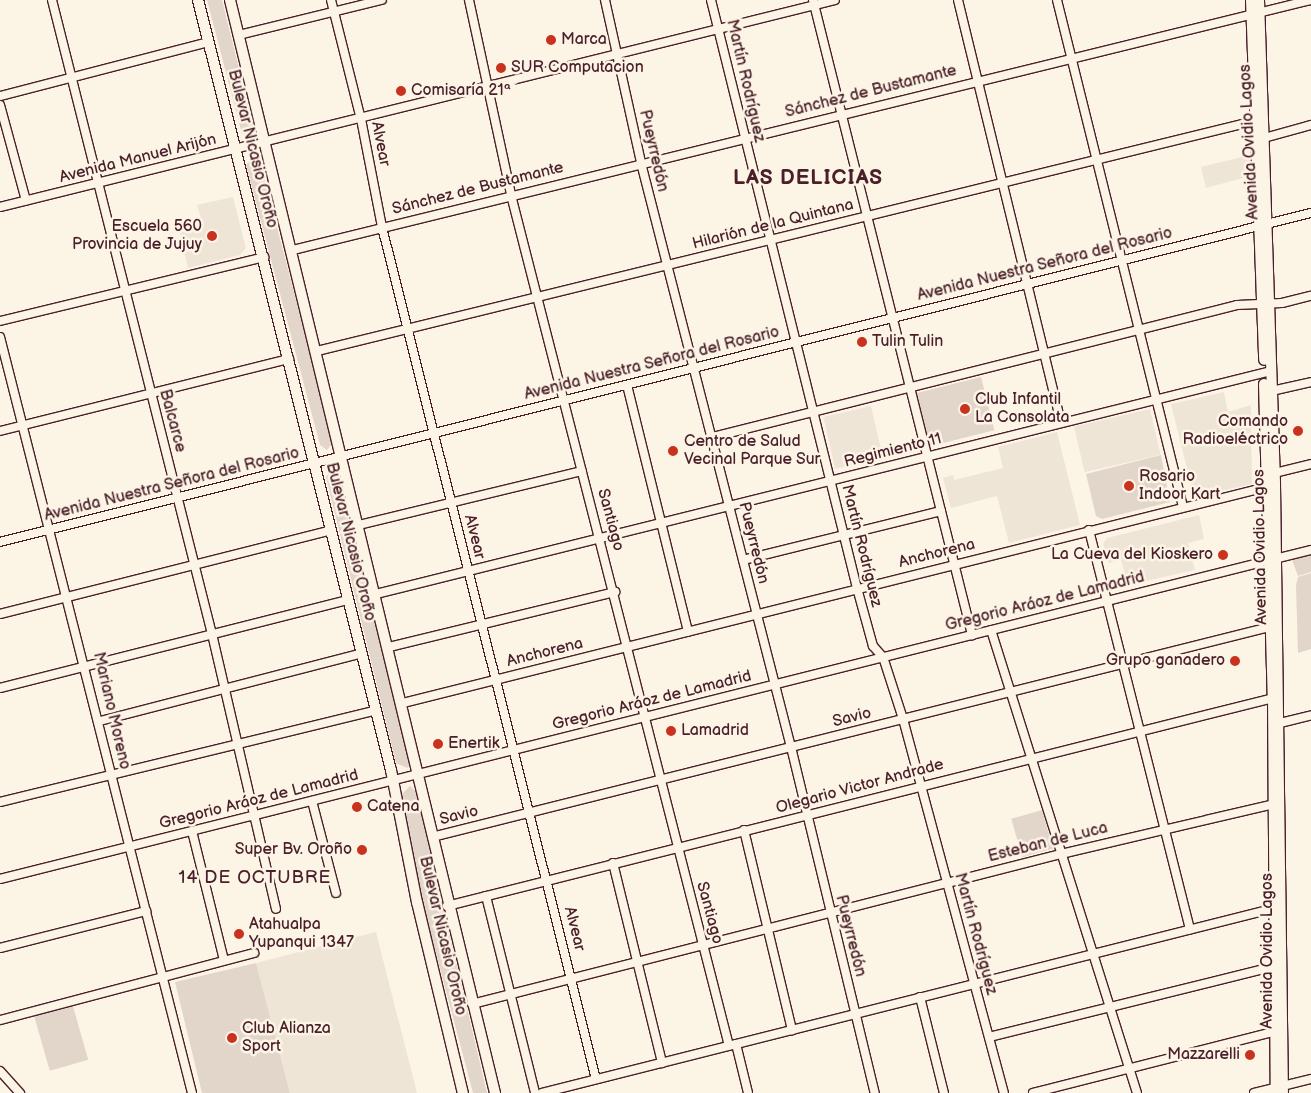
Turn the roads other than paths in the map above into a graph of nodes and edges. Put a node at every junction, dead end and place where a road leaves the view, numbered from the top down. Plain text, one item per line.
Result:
1 (52, 0) edge
2 (198, 0) edge
3 (230, 0) edge
4 (331, 0) edge
5 (382, 0) edge
6 (469, 0) edge
7 (605, 0) edge
8 (711, 0) edge
9 (835, 0) edge
10 (958, 0) edge
11 (1057, 0) edge
12 (1251, 0) edge
13 (1311, 0) edge
14 (814, 3) edge
15 (1256, 8) edge
16 (334, 12) junction
17 (719, 30) junction
18 (239, 35) junction
19 (209, 42) junction
20 (618, 54) junction
21 (1071, 57) junction
22 (73, 76) junction
23 (978, 80) junction
24 (490, 87) junction
25 (0, 96) edge
26 (0, 104) edge
27 (841, 114) junction
28 (361, 119) junction
29 (1260, 120) junction
30 (1311, 125) edge
31 (744, 138) junction
32 (1264, 138) junction
33 (265, 143) junction
34 (237, 150) junction
35 (1096, 159) junction
36 (641, 163) junction
37 (1003, 182) junction
38 (97, 184) junction
39 (511, 195) junction
40 (26, 201) junction
41 (0, 207) edge
42 (1311, 213) edge
43 (867, 216) junction
44 (1265, 224) junction
45 (382, 227) junction
46 (770, 240) junction
47 (293, 250) junction
48 (264, 257) junction
49 (1122, 260) junction
50 (666, 265) junction
51 (1028, 284) junction
52 (123, 290) junction
53 (1311, 296) edge
54 (537, 297) junction
55 (1266, 302) junction
56 (892, 318) junction
57 (0, 321) edge
58 (408, 329) junction
59 (1139, 331) junction
60 (0, 337) edge
61 (794, 342) junction
62 (317, 351) junction
63 (1045, 355) junction
64 (289, 359) junction
65 (694, 368) junction
66 (1267, 372) junction
67 (1311, 382) edge
68 (626, 385) junction
69 (910, 388) junction
70 (1268, 392) junction
71 (152, 396) junction
72 (564, 400) junction
73 (1156, 400) junction
74 (813, 412) junction
75 (1061, 423) junction
76 (22, 426) junction
77 (0, 431) edge
78 (434, 433) junction
79 (712, 437) junction
80 (343, 456) junction
81 (927, 456) junction
82 (315, 463) junction
83 (1311, 464) edge
84 (582, 470) junction
85 (1275, 473) junction
86 (830, 480) junction
87 (1271, 486) junction
88 (178, 497) junction
89 (451, 502) junction
90 (730, 506) junction
91 (1183, 507) junction
92 (941, 512) junction
93 (661, 523) junction
94 (359, 525) junction
95 (51, 529) junction
96 (332, 530) junction
97 (1089, 530) junction
98 (844, 535) junction
99 (600, 538) junction
100 (0, 542) edge
101 (1311, 550) edge
102 (1273, 559) junction
103 (743, 560) junction
104 (954, 564) junction
105 (195, 565) junction
106 (468, 570) junction
107 (857, 588) junction
108 (615, 592) junction
109 (376, 594) junction
110 (69, 596) junction
111 (349, 600) junction
112 (1107, 601) junction
113 (757, 613) junction
114 (0, 614) edge
115 (482, 624) junction
116 (1275, 625) junction
117 (991, 630) junction
118 (688, 632) junction
119 (212, 634) junction
120 (972, 635) junction
121 (628, 646) junction
122 (389, 648) junction
123 (362, 653) junction
124 (883, 657) junction
125 (1123, 664) junction
126 (86, 666) junction
127 (497, 680) junction
128 (774, 684) junction
129 (0, 688) edge
130 (224, 689) junction
131 (1010, 692) junction
132 (1276, 697) junction
133 (403, 703) junction
134 (376, 710) junction
135 (1311, 715) edge
136 (644, 717) junction
137 (903, 719) junction
138 (100, 721) junction
139 (1280, 722) junction
140 (1140, 731) junction
141 (238, 743) junction
142 (791, 747) junction
143 (513, 750) junction
144 (1031, 756) junction
145 (419, 774) junction
146 (112, 776) junction
147 (394, 780) junction
148 (661, 780) junction
149 (920, 785) junction
150 (312, 800) junction
151 (0, 802) edge
152 (1277, 803) junction
153 (529, 813) junction
154 (253, 815) junction
155 (808, 815) junction
156 (744, 830) junction
157 (1165, 830) junction
158 (192, 831) junction
159 (432, 837) junction
160 (130, 846) junction
161 (677, 847) junction
162 (1061, 854) junction
163 (613, 863) junction
164 (0, 879) edge
165 (547, 880) junction
166 (946, 882) junction
167 (336, 893) dead end
168 (486, 896) junction
169 (447, 906) junction
170 (1279, 907) junction
171 (276, 909) dead end
172 (146, 911) junction
173 (830, 912) junction
174 (768, 928) junction
175 (1190, 929) junction
176 (703, 945) junction
177 (0, 948) edge
178 (254, 953) dead end
179 (1093, 954) junction
180 (224, 960) junction
181 (638, 961) junction
182 (1279, 965) junction
183 (163, 976) junction
184 (572, 978) junction
185 (974, 984) junction
186 (511, 994) junction
187 (920, 997) junction
188 (472, 1004) junction
189 (1110, 1006) junction
190 (855, 1013) junction
191 (0, 1020) edge
192 (792, 1030) junction
193 (1279, 1031) junction
194 (989, 1037) junction
195 (732, 1045) junction
196 (662, 1063) junction
197 (1129, 1068) junction
198 (0, 1071) edge
199 (596, 1079) junction
200 (1311, 1079) edge
201 (1280, 1090) edge
202 (20, 1093) edge
203 (192, 1093) edge
204 (464, 1093) edge
205 (495, 1093) edge
206 (535, 1093) edge
207 (544, 1093) edge
208 (748, 1093) edge
209 (875, 1093) edge
210 (944, 1093) edge
211 (1004, 1093) edge
212 (1033, 1093) edge
213 (1137, 1093) edge
214 (1254, 1093) edge

1 - 22 street, Balcarce
2 - 19 main road, Bulevar Nicasio Oroño
3 - 18 main road, Bulevar Nicasio Oroño
4 - 16 street, Alvear
5 - 16 street
6 - 24 street, Santiago
7 - 20 street, Pueyrredón
8 - 17 street, Martín Rodríguez
9 - 14 street, Avenida Manuel Arijón
10 - 23 street
11 - 21 street
12 - 15 main road, Avenida Ovidio Lagos
13 - 15 street, Sánchez de Bustamante
14 - 17 street, Avenida Manuel Arijón
14 - 27 street
15 - 21 street, Sánchez de Bustamante
15 - 29 main road, Avenida Ovidio Lagos
16 - 18 street
16 - 28 street, Alvear
17 - 20 street, Avenida Manuel Arijón
17 - 31 street, Martín Rodríguez
18 - 33 main road, Bulevar Nicasio Oroño
19 - 22 street
19 - 34 main road, Bulevar Nicasio Oroño
20 - 24 street, Avenida Manuel Arijón
20 - 36 street, Pueyrredón
21 - 23 street, Sánchez de Bustamante
21 - 35 street
22 - 25 street
22 - 38 street, Balcarce
23 - 27 street, Sánchez de Bustamante
23 - 37 street
24 - 28 street, Avenida Manuel Arijón
24 - 39 street, Santiago
26 - 40 street
27 - 31 street, Sánchez de Bustamante
27 - 43 street
28 - 33 street, Avenida Manuel Arijón
28 - 45 street, Alvear
29 - 32 main road, Avenida Ovidio Lagos
29 - 35 street, Hilarión de la Quintana
29 - 44 main road, Avenida Ovidio Lagos
30 - 32 street
31 - 36 street, Sánchez de Bustamante
31 - 46 street, Martín Rodríguez
32 - 44 main road, Avenida Ovidio Lagos
33 - 34 street, Avenida Manuel Arijón
33 - 47 main road, Bulevar Nicasio Oroño
34 - 38 street, Avenida Manuel Arijón
34 - 48 main road, Bulevar Nicasio Oroño
35 - 37 street, Hilarión de la Quintana
35 - 49 street
36 - 39 street, Sánchez de Bustamante
36 - 50 street, Pueyrredón
37 - 43 street, Hilarión de la Quintana
37 - 51 street
38 - 40 street, Avenida Manuel Arijón
38 - 52 street, Balcarce
39 - 45 street, Sánchez de Bustamante
39 - 54 street, Santiago
40 - 41 street, Avenida Manuel Arijón
42 - 44 street, Avenida Nuestra Señora del Rosario
43 - 46 street, Hilarión de la Quintana
43 - 56 street
44 - 49 street, Avenida Nuestra Señora del Rosario
44 - 55 main road, Avenida Ovidio Lagos
45 - 47 street, Sánchez de Bustamante
45 - 58 street, Alvear
46 - 50 street, Hilarión de la Quintana
46 - 61 street, Martín Rodríguez
47 - 62 main road, Bulevar Nicasio Oroño
48 - 52 street
48 - 64 main road, Bulevar Nicasio Oroño
49 - 51 street, Avenida Nuestra Señora del Rosario
49 - 59 street
50 - 54 street, Hilarión de la Quintana
50 - 65 street, Pueyrredón
51 - 56 street, Avenida Nuestra Señora del Rosario
51 - 63 street
52 - 57 street
52 - 71 street, Balcarce
53 - 55 street
54 - 58 street, Hilarión de la Quintana
54 - 72 street, Santiago
55 - 59 street
55 - 66 main road, Avenida Ovidio Lagos
56 - 61 street, Avenida Nuestra Señora del Rosario
56 - 69 street
58 - 62 street, Hilarión de la Quintana
58 - 78 street, Alvear
59 - 63 street
59 - 73 street
60 - 76 street, Mariano Moreno
61 - 65 street, Avenida Nuestra Señora del Rosario
61 - 74 street, Martín Rodríguez
62 - 80 main road, Bulevar Nicasio Oroño
63 - 69 street
63 - 75 street
64 - 71 street
64 - 82 main road, Bulevar Nicasio Oroño
65 - 68 street, Avenida Nuestra Señora del Rosario
65 - 79 street, Pueyrredón
66 - 70 main road, Avenida Ovidio Lagos
66 - 73 street, Regimiento 11
67 - 70 street
68 - 72 street, Avenida Nuestra Señora del Rosario
68 - 93 street
69 - 74 street
69 - 81 street
70 - 85 main road, Avenida Ovidio Lagos
70 - 87 main road, Avenida Ovidio Lagos
71 - 76 street
71 - 88 street, Balcarce
72 - 78 street, Avenida Nuestra Señora del Rosario
72 - 84 street, Santiago
73 - 75 street, Regimiento 11
73 - 91 street
74 - 79 street
74 - 86 street, Martín Rodríguez
75 - 81 street, Regimiento 11
76 - 77 street
76 - 95 street, Mariano Moreno
78 - 80 street, Avenida Nuestra Señora del Rosario
78 - 89 street, Alvear
79 - 90 street, Pueyrredón
80 - 82 street, Avenida Nuestra Señora del Rosario
80 - 94 main road, Bulevar Nicasio Oroño
81 - 86 street, Regimiento 11
81 - 92 street
82 - 88 street, Avenida Nuestra Señora del Rosario
82 - 96 main road, Bulevar Nicasio Oroño
83 - 85 street
84 - 89 street
84 - 99 street, Santiago
85 - 87 main road, Avenida Ovidio Lagos
86 - 90 street, Regimiento 11
86 - 98 street, Martín Rodríguez
87 - 91 street, Anchorena
87 - 102 main road, Avenida Ovidio Lagos
88 - 95 street, Avenida Nuestra Señora del Rosario
88 - 105 street, Balcarce
89 - 94 street
89 - 106 street, Alvear
90 - 93 street, Regimiento 11
90 - 103 street, Pueyrredón
91 - 97 street, Anchorena
92 - 98 street
92 - 104 street
93 - 99 street, Regimiento 11
93 - 118 street
94 - 109 main road, Bulevar Nicasio Oroño
95 - 100 street, Avenida Nuestra Señora del Rosario
95 - 110 street, Mariano Moreno
96 - 105 street
96 - 111 main road, Bulevar Nicasio Oroño
97 - 104 street, Anchorena
97 - 112 street
98 - 103 street
98 - 107 street, Martín Rodríguez
99 - 106 street, Regimiento 11
99 - 108 street, Santiago
101 - 102 street, Gregorio Aráoz de Lamadrid
102 - 112 street, Gregorio Aráoz de Lamadrid
102 - 116 main road, Avenida Ovidio Lagos
103 - 113 street, Pueyrredón
104 - 107 street, Anchorena
104 - 120 street
105 - 110 street
105 - 119 street, Balcarce
106 - 109 street, Regimiento 11
106 - 115 street, Alvear
107 - 113 street, Anchorena
107 - 124 street, Martín Rodríguez
108 - 115 street
108 - 121 street, Santiago
109 - 122 main road, Bulevar Nicasio Oroño
110 - 114 street
110 - 126 street, Mariano Moreno
111 - 119 street
111 - 123 main road, Bulevar Nicasio Oroño
112 - 117 street, Gregorio Aráoz de Lamadrid
112 - 125 street
113 - 118 street, Anchorena
113 - 128 street, Pueyrredón
115 - 122 street
115 - 127 street, Alvear
116 - 125 street, Savio
116 - 132 main road, Avenida Ovidio Lagos
117 - 120 street, Gregorio Aráoz de Lamadrid
117 - 131 street
118 - 121 street, Anchorena
119 - 126 street
119 - 130 street, Balcarce
120 - 124 street, Gregorio Aráoz de Lamadrid
121 - 127 street, Anchorena
121 - 136 street, Santiago
122 - 133 main road, Bulevar Nicasio Oroño
123 - 130 street
123 - 134 main road, Bulevar Nicasio Oroño
124 - 128 street, Gregorio Aráoz de Lamadrid
124 - 137 street, Martín Rodríguez
125 - 131 street, Savio
125 - 140 street
126 - 129 street
126 - 138 street, Mariano Moreno
127 - 133 street, Anchorena
127 - 143 street, Alvear
128 - 136 street, Gregorio Aráoz de Lamadrid
128 - 142 street, Pueyrredón
130 - 138 street
130 - 141 street, Balcarce
131 - 137 street, Savio
131 - 144 street
132 - 139 main road, Avenida Ovidio Lagos
132 - 140 street, Olegario Victor Andrade
132 - 152 main road, Avenida Ovidio Lagos
133 - 145 main road, Bulevar Nicasio Oroño
134 - 141 street
134 - 147 main road, Bulevar Nicasio Oroño
135 - 139 street
136 - 143 street, Gregorio Aráoz de Lamadrid
136 - 148 street, Santiago
137 - 142 street, Savio
137 - 149 street, Martín Rodríguez
138 - 146 street, Mariano Moreno
139 - 152 main road, Avenida Ovidio Lagos
140 - 144 street, Olegario Victor Andrade
140 - 157 street
141 - 146 street
141 - 154 street, Balcarce
142 - 148 street, Savio
142 - 155 street, Pueyrredón
143 - 145 street, Gregorio Aráoz de Lamadrid
143 - 153 street, Alvear
144 - 149 street, Olegario Victor Andrade
144 - 162 street
145 - 147 street, Gregorio Aráoz de Lamadrid
145 - 159 main road, Bulevar Nicasio Oroño
146 - 151 street
146 - 160 street, Mariano Moreno
147 - 150 street, Gregorio Aráoz de Lamadrid
147 - 204 main road, Bulevar Nicasio Oroño
148 - 153 street, Savio
148 - 161 street, Santiago
149 - 155 street, Olegario Victor Andrade
149 - 166 street, Martín Rodríguez
150 - 154 street, Gregorio Aráoz de Lamadrid
150 - 167 street
152 - 157 street, Esteban de Luca
152 - 170 main road, Avenida Ovidio Lagos
153 - 159 street, Savio
153 - 165 street, Alvear
154 - 158 street, Gregorio Aráoz de Lamadrid
154 - 171 street, Balcarce
155 - 156 street, Olegario Victor Andrade
155 - 173 street, Pueyrredón
156 - 161 street, Olegario Victor Andrade
156 - 174 street
157 - 162 street, Esteban de Luca
157 - 175 street
158 - 160 street, Gregorio Aráoz de Lamadrid
158 - 180 street
159 - 169 main road, Bulevar Nicasio Oroño
160 - 164 street, Gregorio Aráoz de Lamadrid
160 - 172 street, Mariano Moreno
161 - 163 street, Olegario Victor Andrade
161 - 176 street, Santiago
162 - 166 street, Esteban de Luca
162 - 179 street
163 - 165 street, Olegario Victor Andrade
163 - 181 street
165 - 168 street, Olegario Victor Andrade
165 - 184 street, Alvear
166 - 173 street, Esteban de Luca
166 - 185 street, Martín Rodríguez
168 - 169 street, Olegario Victor Andrade
168 - 186 street
169 - 188 main road, Bulevar Nicasio Oroño
170 - 175 street
170 - 182 main road, Avenida Ovidio Lagos
172 - 177 street
172 - 183 street, Mariano Moreno
173 - 174 street, Esteban de Luca
173 - 190 street, Pueyrredón
174 - 176 street, Esteban de Luca
174 - 192 street
175 - 179 street
176 - 181 street, Esteban de Luca
176 - 195 street, Santiago
178 - 180 street
179 - 185 street
179 - 189 street
180 - 183 street
181 - 184 street, Esteban de Luca
181 - 196 street
182 - 189 street
182 - 193 main road, Avenida Ovidio Lagos
183 - 191 street
183 - 203 street, Mariano Moreno
184 - 186 street, Esteban de Luca
184 - 199 street, Alvear
185 - 187 street
185 - 194 street, Martín Rodríguez
186 - 188 street, Esteban de Luca
186 - 206 street
187 - 190 street
187 - 210 street
188 - 205 main road, Bulevar Nicasio Oroño
189 - 194 street
189 - 197 street
190 - 192 street
190 - 209 street, Pueyrredón
192 - 195 street
193 - 197 street
193 - 201 main road, Avenida Ovidio Lagos
194 - 211 street, Martín Rodríguez
195 - 196 street
195 - 208 street, Santiago
196 - 199 street
197 - 212 street
197 - 213 street
198 - 202 street
199 - 207 street
200 - 201 street
201 - 214 street

